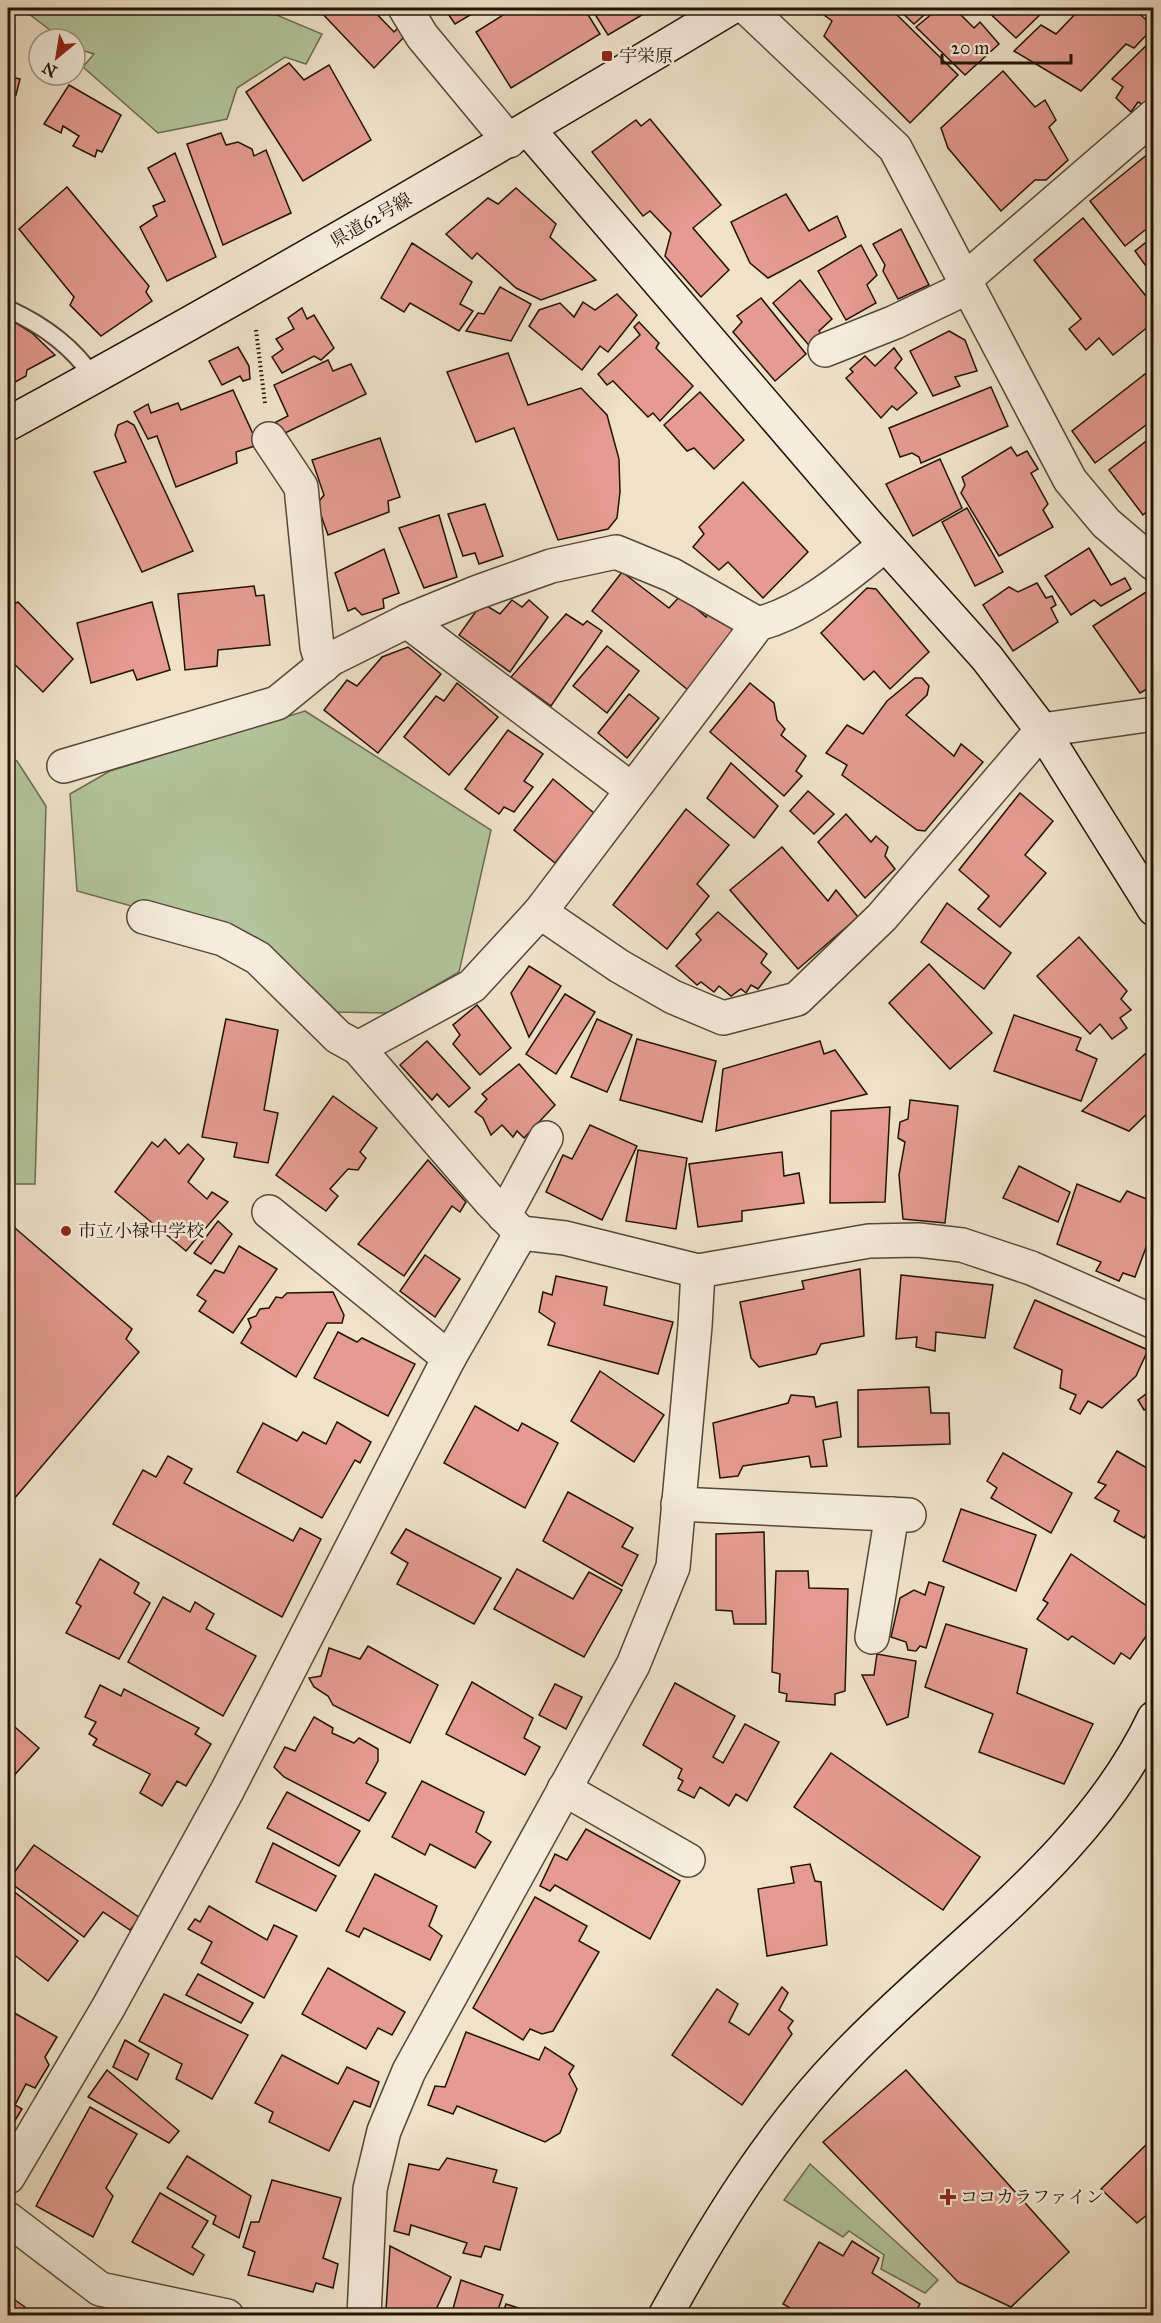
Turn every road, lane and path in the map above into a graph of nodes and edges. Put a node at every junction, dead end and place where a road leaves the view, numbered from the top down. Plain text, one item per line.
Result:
1 (405, 8) edge
2 (730, 8) edge
3 (747, 8) edge
4 (1154, 116) edge
5 (518, 135) junction
6 (965, 284) junction
7 (8, 309) edge
8 (255, 321) dead end
9 (825, 350) dead end
10 (93, 377) junction
11 (8, 424) edge
12 (269, 439) joint
13 (885, 545) junction
14 (1148, 549) edge
15 (407, 621) junction
16 (758, 624) junction
17 (323, 666) junction
18 (1154, 714) edge
19 (1042, 730) junction
20 (64, 766) dead end
21 (631, 789) junction
22 (1154, 909) edge
23 (540, 912) junction
24 (144, 917) dead end
25 (358, 1048) junction
26 (546, 1138) dead end
27 (269, 1212) dead end
28 (513, 1224) junction
29 (698, 1271) junction
30 (1154, 1322) edge
31 (449, 1358) junction
32 (678, 1504) junction
33 (872, 1637) dead end
34 (1152, 1726) edge
35 (564, 1790) junction
36 (688, 1860) dead end
37 (8, 2177) edge
38 (8, 2219) edge
39 (227, 2316) edge
40 (364, 2316) edge
41 (665, 2316) edge

1 - 5 street
2 - 5 street, 県道62号線
3 - 6 street
4 - 6 street
5 - 10 street, 県道62号線
5 - 13 street
6 - 9 street
6 - 14 street
7 - 10 lane
8 - 12 path
10 - 11 street, 県道62号線
12 - 17 street
13 - 16 street
13 - 19 street
15 - 16 street
15 - 17 street
15 - 21 street
16 - 21 street
17 - 20 street
18 - 19 street
19 - 22 street
19 - 23 street
21 - 23 street
23 - 25 street
24 - 25 street
25 - 28 street
26 - 28 street
27 - 31 street
28 - 29 street
28 - 31 street
29 - 30 street
29 - 32 street
31 - 37 street
32 - 33 street
32 - 35 street
34 - 41 street
35 - 36 street
35 - 40 street
38 - 39 street

